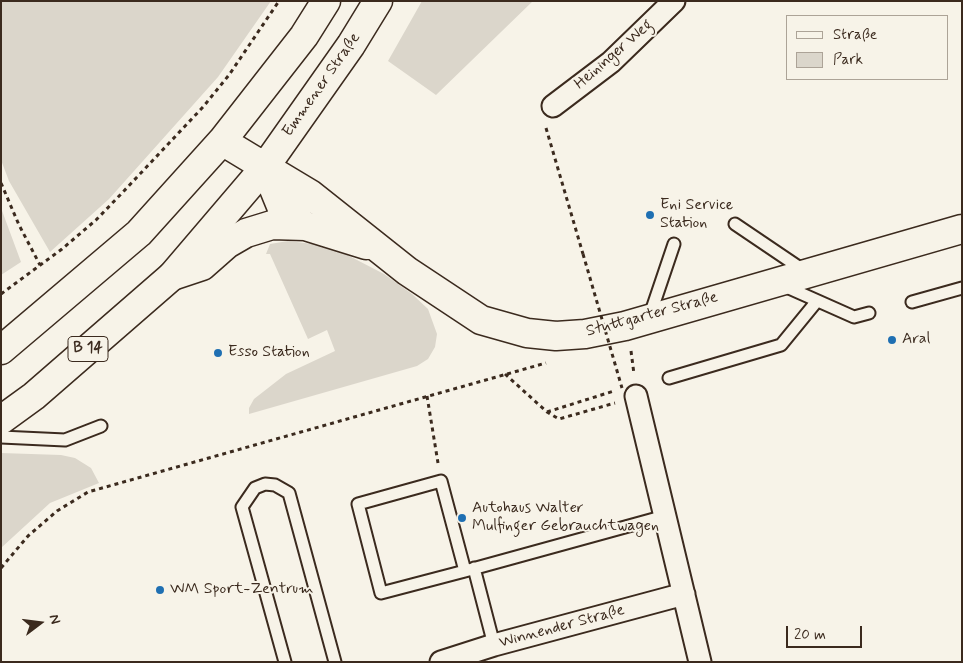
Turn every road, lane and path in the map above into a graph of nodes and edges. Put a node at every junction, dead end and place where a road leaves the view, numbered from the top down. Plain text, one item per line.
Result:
1 (280, 1) edge
2 (326, 1) edge
3 (378, 1) edge
4 (674, 1) edge
5 (553, 106) dead end
6 (222, 141) junction
7 (550, 144) dead end
8 (265, 168) junction
9 (1, 183) edge
10 (735, 224) dead end
11 (305, 226) junction
12 (962, 230) edge
13 (674, 244) dead end
14 (378, 249) junction
15 (40, 265) junction
16 (808, 273) junction
17 (172, 276) junction
18 (776, 282) junction
19 (962, 288) edge
20 (1, 294) edge
21 (817, 301) junction
22 (912, 302) dead end
23 (869, 313) dead end
24 (649, 319) junction
25 (629, 342) dead end
26 (1, 350) edge
27 (669, 378) dead end
28 (629, 392) junction
29 (426, 396) junction
30 (547, 412) junction
31 (1, 420) edge
32 (101, 426) dead end
33 (1, 437) edge
34 (441, 481) junction
35 (665, 516) junction
36 (1, 568) edge
37 (470, 570) junction
38 (684, 594) junction
39 (494, 645) junction
40 (285, 662) edge
41 (335, 662) edge
42 (441, 662) edge
43 (700, 662) edge

1 - 15 path
2 - 6 main road
3 - 8 main road, Emmener Straße / B 14
4 - 5 street, Heininger Weg
6 - 8 main road, Stuttgarter Straße
6 - 26 main road
7 - 28 path, bridge
8 - 11 main road
8 - 14 main road, Stuttgarter Straße
8 - 17 main road, B 14
9 - 15 path
10 - 16 lane
11 - 14 main road
11 - 17 main road
12 - 16 main road, Stuttgarter Straße
13 - 24 lane
14 - 24 main road, Stuttgarter Straße
15 - 20 path
16 - 18 main road, Stuttgarter Straße
17 - 31 main road, B 14
18 - 21 lane
18 - 24 main road, Stuttgarter Straße
19 - 22 lane
21 - 23 lane
21 - 27 lane
25 - 28 path
28 - 30 path
28 - 30 path
28 - 35 street
29 - 30 path
29 - 34 path
29 - 36 path
32 - 33 lane
34 - 37 lane
34 - 37 lane
35 - 37 lane
35 - 38 street
37 - 39 lane
38 - 39 street, Winnender Straße
38 - 43 street
39 - 42 street, Winnender Straße
40 - 41 lane

